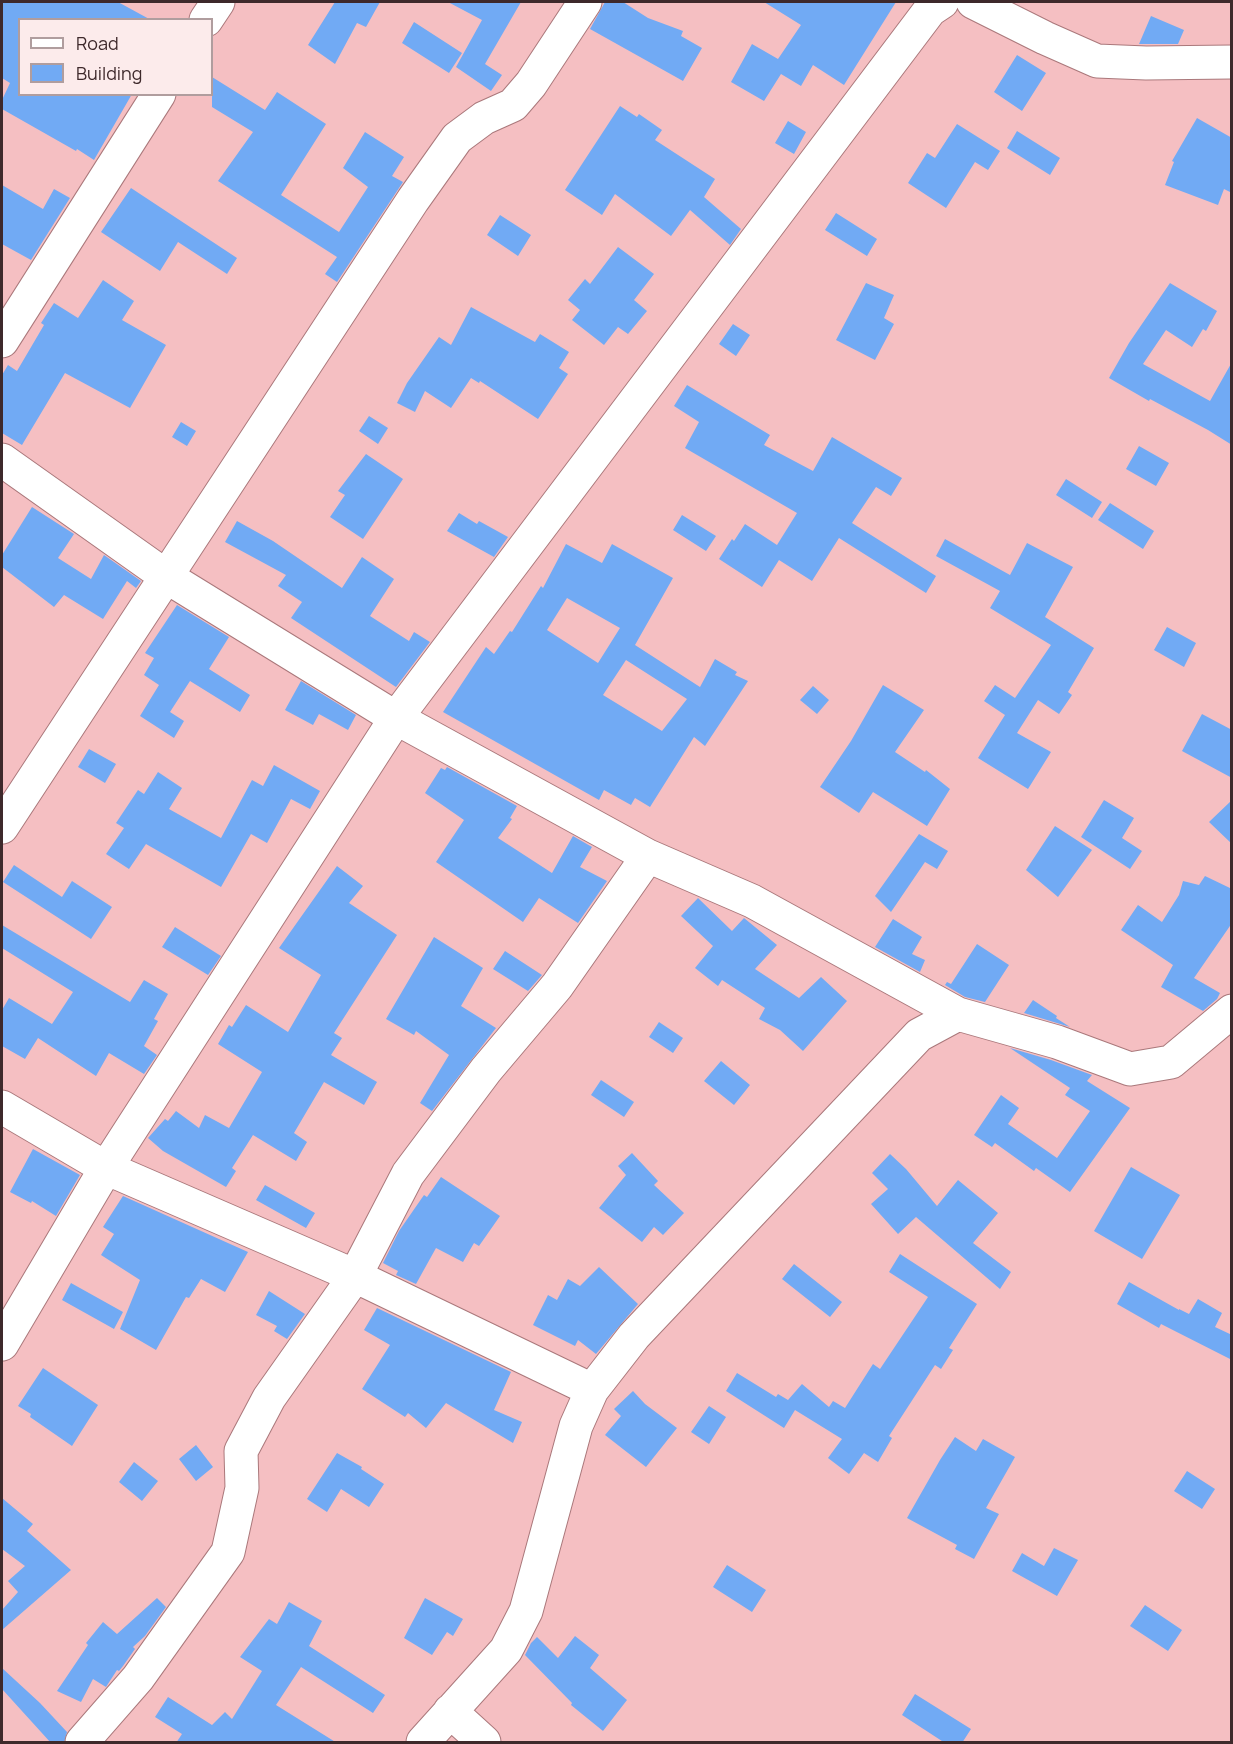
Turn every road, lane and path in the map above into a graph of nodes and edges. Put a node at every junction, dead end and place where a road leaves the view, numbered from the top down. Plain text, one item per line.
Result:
1 (218, 2) edge
2 (585, 2) edge
3 (942, 2) edge
4 (973, 2) edge
5 (208, 18) edge
6 (1232, 62) edge
7 (158, 96) edge
8 (2, 340) edge
9 (2, 460) edge
10 (167, 577) junction
11 (396, 718) junction
12 (2, 827) edge
13 (648, 856) junction
14 (1232, 1011) edge
15 (958, 1014) junction
16 (2, 1107) edge
17 (106, 1168) junction
18 (355, 1276) junction
19 (2, 1344) edge
20 (592, 1390) junction
21 (450, 1711) junction
22 (82, 1743) edge
23 (423, 1743) edge
24 (484, 1743) edge

1 - 5 street
2 - 10 street
3 - 11 street
4 - 6 street
7 - 8 street
9 - 10 street
10 - 11 street
10 - 12 street
11 - 13 street
11 - 17 street
13 - 15 street
13 - 18 street
14 - 15 street
15 - 20 street
16 - 17 street
17 - 18 street
17 - 19 street
18 - 20 street
18 - 22 street
20 - 21 street
21 - 23 street
21 - 24 street

